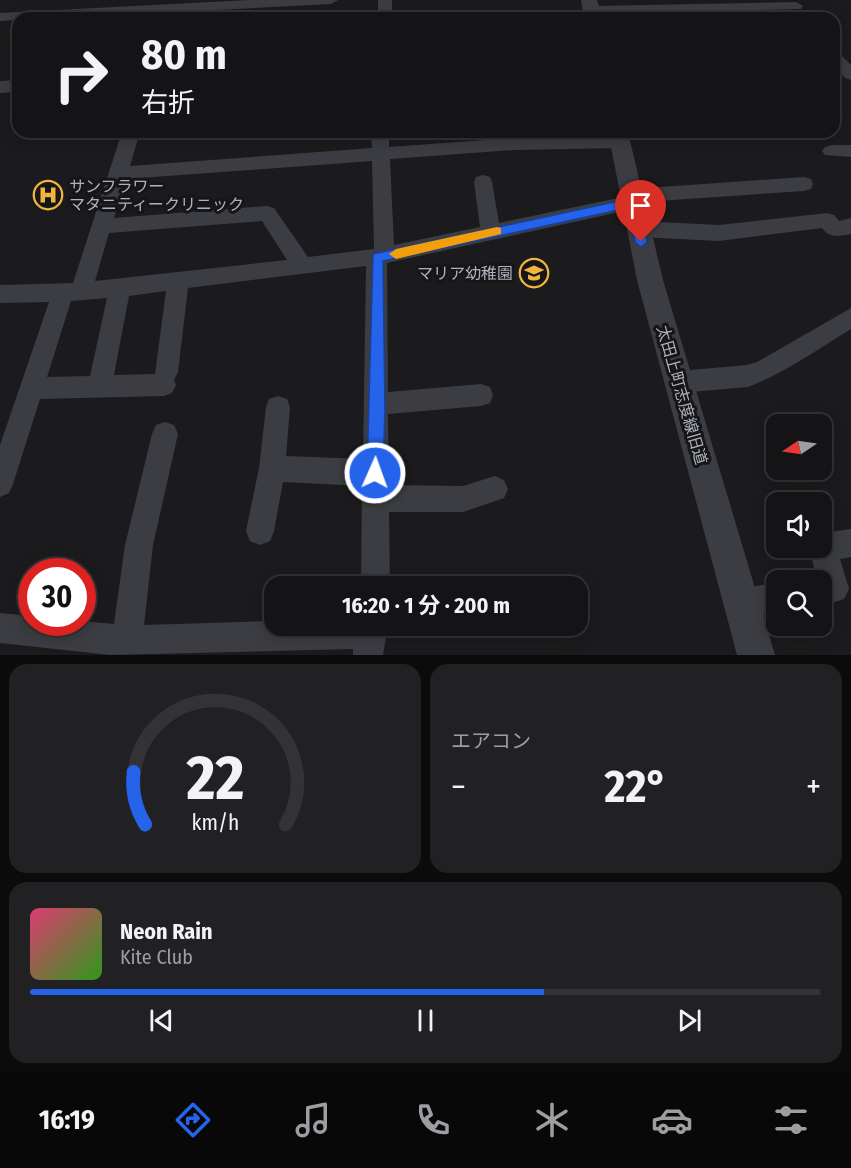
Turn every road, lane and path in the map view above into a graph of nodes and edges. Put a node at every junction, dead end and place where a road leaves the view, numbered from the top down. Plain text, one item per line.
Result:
1 (331, 0) edge
2 (288, 1) edge
3 (176, 8) edge
4 (798, 8) edge
5 (591, 9) edge
6 (126, 12) edge
7 (129, 138) edge
8 (380, 138) edge
9 (604, 138) edge
10 (619, 138) edge
11 (831, 151) dead end
12 (851, 151) edge
13 (381, 153) junction
14 (120, 173) junction
15 (483, 182) dead end
16 (804, 184) dead end
17 (635, 209) junction
18 (102, 226) junction
19 (851, 226) edge
20 (491, 232) junction
21 (380, 257) junction
22 (303, 267) junction
23 (178, 282) junction
24 (120, 288) junction
25 (72, 292) junction
26 (0, 294) edge
27 (851, 318) edge
28 (679, 382) junction
29 (100, 385) junction
30 (31, 388) junction
31 (482, 395) dead end
32 (378, 404) junction
33 (278, 407) dead end
34 (165, 434) dead end
35 (272, 468) junction
36 (1, 478) edge
37 (375, 485) junction
38 (495, 489) dead end
39 (260, 531) dead end
40 (851, 543) edge
41 (829, 570) edge
42 (375, 576) edge
43 (766, 600) edge
44 (742, 603) junction
45 (0, 628) edge
46 (370, 638) edge
47 (126, 648) edge
48 (756, 655) edge

1 - 2 street
2 - 3 street
3 - 6 street
4 - 5 street
7 - 14 street
8 - 13 street
9 - 13 street
10 - 17 street, 太田上町志度線旧道
11 - 12 street
13 - 14 street
13 - 21 street
14 - 18 street
15 - 20 street
16 - 17 street
17 - 19 street
17 - 20 street
17 - 28 street, 太田上町志度線旧道
18 - 22 street
18 - 25 street
20 - 21 street
21 - 22 street
21 - 32 street
22 - 23 street
23 - 24 street
23 - 29 street
24 - 25 street
24 - 29 street
25 - 26 street
25 - 30 street
27 - 28 street
28 - 44 street, 太田上町志度線旧道
29 - 30 street
30 - 36 street
31 - 32 street
32 - 37 street
33 - 35 street
34 - 47 street
35 - 37 street
35 - 39 street
37 - 38 street
37 - 42 street
40 - 41 street
43 - 44 street
44 - 48 street, 太田上町志度線旧道
45 - 47 street
46 - 47 street

